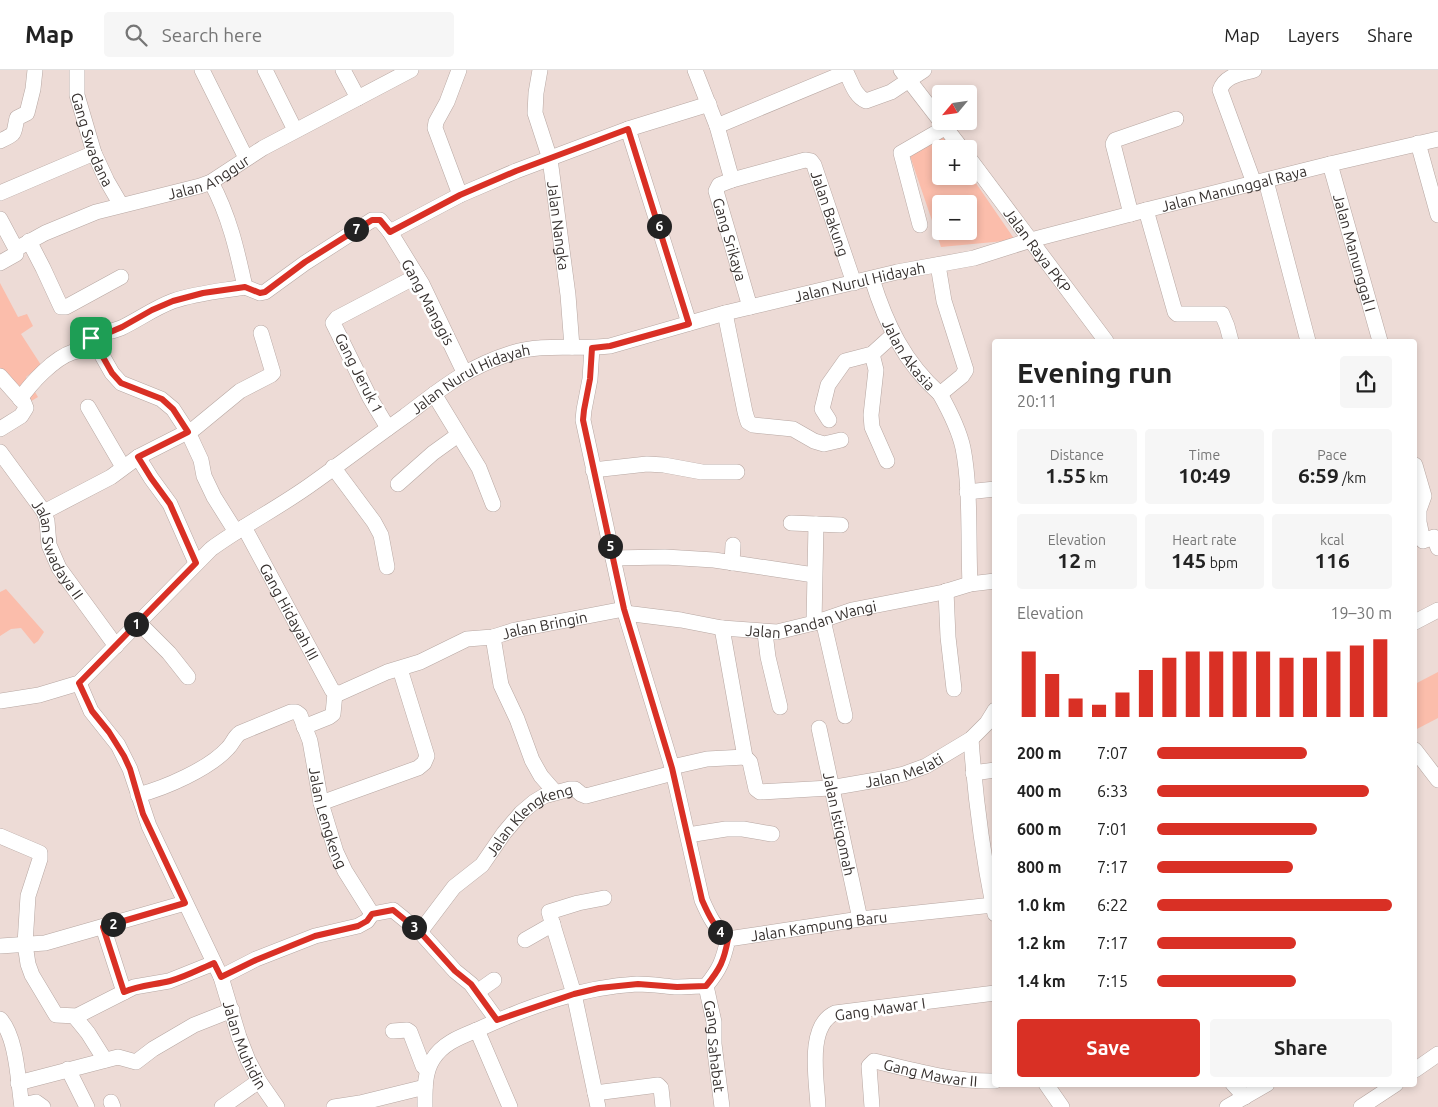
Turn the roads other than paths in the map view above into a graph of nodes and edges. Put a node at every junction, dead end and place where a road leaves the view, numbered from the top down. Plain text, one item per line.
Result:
1 (35, 70) edge
2 (77, 70) edge
3 (202, 70) edge
4 (265, 70) edge
5 (343, 70) edge
6 (411, 70) edge
7 (459, 70) edge
8 (540, 70) edge
9 (695, 70) edge
10 (924, 70) edge
11 (1254, 70) edge
12 (905, 75) edge
13 (358, 98) junction
14 (709, 104) junction
15 (932, 110) edge
16 (1176, 119) dead end
17 (717, 126) junction
18 (628, 129) junction
19 (295, 130) junction
20 (942, 130) edge
21 (948, 130) edge
22 (1438, 138) edge
23 (955, 140) edge
24 (0, 141) edge
25 (1418, 143) junction
26 (94, 153) junction
27 (246, 158) junction
28 (550, 158) junction
29 (1330, 164) junction
30 (977, 169) edge
31 (732, 180) junction
32 (210, 182) junction
33 (1260, 182) junction
34 (0, 193) edge
35 (460, 195) junction
36 (121, 205) junction
37 (1146, 210) junction
38 (1131, 214) junction
39 (1438, 215) edge
40 (0, 219) edge
41 (920, 225) dead end
42 (390, 232) junction
43 (1031, 240) junction
44 (22, 245) junction
45 (0, 263) edge
46 (938, 265) junction
47 (417, 276) junction
48 (121, 277) dead end
49 (872, 279) junction
50 (854, 283) junction
51 (245, 287) junction
52 (750, 307) junction
53 (725, 313) junction
54 (689, 324) junction
55 (261, 333) dead end
56 (893, 335) junction
57 (1105, 339) edge
58 (1230, 339) edge
59 (1307, 339) edge
60 (1379, 339) edge
61 (572, 347) junction
62 (592, 348) junction
63 (97, 350) junction
64 (872, 354) junction
65 (464, 372) junction
66 (0, 376) edge
67 (434, 394) junction
68 (940, 394) junction
69 (20, 400) junction
70 (88, 407) dead end
71 (829, 420) dead end
72 (388, 428) junction
73 (0, 429) edge
74 (188, 432) junction
75 (458, 435) junction
76 (841, 440) dead end
77 (0, 452) edge
78 (138, 457) junction
79 (887, 461) dead end
80 (123, 466) junction
81 (333, 467) junction
82 (593, 470) junction
83 (737, 472) dead end
84 (1417, 473) edge
85 (398, 484) dead end
86 (992, 489) edge
87 (967, 492) junction
88 (1424, 503) edge
89 (493, 504) dead end
90 (44, 512) junction
91 (790, 523) dead end
92 (816, 524) junction
93 (841, 525) dead end
94 (240, 529) junction
95 (733, 545) dead end
96 (1438, 548) edge
97 (613, 558) junction
98 (196, 563) junction
99 (732, 563) junction
100 (387, 567) dead end
101 (814, 575) junction
102 (992, 582) edge
103 (970, 584) junction
104 (946, 591) junction
105 (1438, 610) edge
106 (624, 611) junction
107 (1417, 621) edge
108 (138, 622) junction
109 (818, 622) junction
110 (722, 628) junction
111 (765, 633) junction
112 (493, 637) junction
113 (116, 646) junction
114 (400, 669) junction
115 (188, 677) dead end
116 (79, 683) junction
117 (954, 689) dead end
118 (336, 693) junction
119 (0, 701) edge
120 (780, 707) dead end
121 (992, 715) edge
122 (845, 716) dead end
123 (302, 721) junction
124 (819, 728) dead end
125 (972, 740) junction
126 (1417, 753) edge
127 (745, 758) junction
128 (672, 770) junction
129 (992, 770) edge
130 (974, 773) junction
131 (1438, 780) edge
132 (830, 788) junction
133 (555, 792) junction
134 (138, 795) junction
135 (321, 803) junction
136 (772, 834) dead end
137 (688, 835) junction
138 (0, 836) edge
139 (989, 843) edge
140 (604, 898) dead end
141 (992, 899) edge
142 (185, 903) junction
143 (992, 908) edge
144 (372, 914) junction
145 (860, 920) junction
146 (553, 924) junction
147 (103, 927) junction
148 (420, 932) junction
149 (728, 939) junction
150 (525, 940) dead end
151 (25, 944) junction
152 (0, 946) edge
153 (214, 963) junction
154 (221, 977) junction
155 (494, 980) dead end
156 (706, 986) junction
157 (124, 992) junction
158 (477, 992) junction
159 (992, 993) edge
160 (574, 994) junction
161 (232, 1010) junction
162 (75, 1017) junction
163 (0, 1018) edge
164 (497, 1020) junction
165 (478, 1030) junction
166 (394, 1031) dead end
167 (7, 1052) edge
168 (1438, 1054) edge
169 (105, 1060) junction
170 (68, 1069) junction
171 (1417, 1069) edge
172 (428, 1070) junction
173 (258, 1081) junction
174 (992, 1081) edge
175 (18, 1083) junction
176 (425, 1087) junction
177 (1052, 1087) edge
178 (1236, 1087) edge
179 (1262, 1087) edge
180 (1392, 1087) edge
181 (1245, 1097) junction
182 (597, 1100) edge
183 (22, 1106) edge
184 (43, 1107) edge
185 (87, 1107) edge
186 (222, 1107) edge
187 (277, 1107) edge
188 (334, 1107) edge
189 (426, 1107) edge
190 (510, 1107) edge
191 (663, 1107) edge
192 (722, 1107) edge
193 (818, 1107) edge
194 (872, 1107) edge
195 (1062, 1107) edge
196 (1227, 1107) edge
197 (1362, 1107) edge

1 - 24 street
2 - 26 street, Gang Swadana
3 - 27 street
4 - 19 street
5 - 13 street
6 - 13 street, Jalan Anggur
7 - 35 street
8 - 28 street, Jalan Nangka
9 - 14 street
10 - 12 street
11 - 33 street
12 - 15 street
12 - 17 street
13 - 19 street, Jalan Anggur
14 - 17 street
14 - 18 street
16 - 38 street
17 - 31 street
18 - 28 street
18 - 54 street
19 - 27 street, Jalan Anggur
20 - 41 street
21 - 23 street
22 - 25 street, Jalan Manunggal Raya
25 - 29 street, Jalan Manunggal Raya
25 - 39 street
26 - 34 street
26 - 36 street, Gang Swadana
27 - 32 street, Jalan Anggur
28 - 35 street
28 - 61 street, Jalan Nangka
29 - 33 street, Jalan Manunggal Raya
29 - 60 street, Jalan Manunggal I
30 - 43 street, Jalan Raya PKP
31 - 50 street, Jalan Bakung
31 - 52 street, Gang Srikaya
32 - 36 street, Jalan Anggur
32 - 51 street
33 - 37 street, Jalan Manunggal Raya
33 - 59 street
35 - 42 street
36 - 44 street, Jalan Anggur
37 - 38 street, Jalan Manunggal Raya
37 - 58 street
38 - 43 street, Jalan Manunggal Raya
40 - 44 street
42 - 47 street, Gang Manggis
42 - 51 street, Gang Manggis
43 - 46 street, Jalan Nurul Hidayah
43 - 57 street, Jalan Raya PKP
44 - 45 street, Jalan Anggur
44 - 48 street
46 - 49 street, Jalan Nurul Hidayah
46 - 68 street, Jalan Akasia
47 - 65 street, Gang Manggis
47 - 72 street, Gang Jeruk 1
49 - 50 street, Jalan Nurul Hidayah
49 - 56 street, Jalan Akasia
50 - 52 street, Jalan Nurul Hidayah
51 - 63 street
52 - 53 street, Jalan Nurul Hidayah
53 - 54 street, Jalan Nurul Hidayah
53 - 76 street
54 - 62 street, Jalan Nurul Hidayah
55 - 74 street
56 - 64 street
56 - 68 street, Jalan Akasia
61 - 62 street, Jalan Nurul Hidayah
61 - 65 street, Jalan Nurul Hidayah
62 - 82 street
63 - 69 street
63 - 74 street, Gang Hidayah III
64 - 71 street
64 - 79 street
65 - 67 street, Jalan Nurul Hidayah
66 - 69 street
67 - 72 street, Jalan Nurul Hidayah
67 - 75 street
68 - 87 street
69 - 73 street
70 - 80 street
72 - 81 street, Jalan Nurul Hidayah
74 - 78 street
74 - 94 street, Gang Hidayah III
75 - 85 street
75 - 89 street
77 - 90 street, Jalan Swadaya II
78 - 80 street
78 - 98 street
80 - 90 street
81 - 94 street, Jalan Nurul Hidayah
81 - 100 street
82 - 83 street
82 - 97 street
84 - 88 street
86 - 87 street
87 - 103 street
88 - 96 street
90 - 113 street, Jalan Swadaya II
91 - 92 street
92 - 93 street
92 - 101 street
94 - 98 street, Jalan Nurul Hidayah
94 - 118 street, Gang Hidayah III
95 - 99 street
97 - 99 street
97 - 106 street
98 - 108 street, Jalan Nurul Hidayah
99 - 101 street
101 - 109 street
102 - 103 street, Jalan Pandan Wangi
103 - 104 street, Jalan Pandan Wangi
104 - 109 street, Jalan Pandan Wangi
104 - 117 street
105 - 107 street
106 - 110 street, Jalan Pandan Wangi
106 - 112 street, Jalan Bringin
106 - 128 street
108 - 113 street, Jalan Nurul Hidayah
108 - 115 street
109 - 111 street, Jalan Pandan Wangi
109 - 122 street
110 - 111 street, Jalan Pandan Wangi
110 - 127 street
111 - 120 street
112 - 114 street, Jalan Bringin
112 - 133 street
113 - 116 street, Jalan Nurul Hidayah
114 - 118 street
114 - 135 street
116 - 119 street, Jalan Nurul Hidayah
116 - 134 street, Jalan Muhidin
118 - 123 street
121 - 125 street, Jalan Melati
123 - 134 street
123 - 135 street, Jalan Lengkeng
124 - 132 street, Jalan Istiqomah
125 - 130 street
125 - 132 street, Jalan Melati
126 - 131 street
127 - 128 street, Jalan Klengkeng
127 - 132 street, Jalan Melati
128 - 133 street, Jalan Klengkeng
128 - 137 street
129 - 130 street
130 - 139 street
132 - 145 street, Jalan Istiqomah
133 - 148 street, Jalan Klengkeng
134 - 142 street, Jalan Muhidin
135 - 144 street, Jalan Lengkeng
136 - 137 street
137 - 149 street
138 - 151 street
139 - 141 street
140 - 146 street
142 - 147 street
142 - 153 street, Jalan Muhidin
143 - 145 street, Jalan Kampung Baru
144 - 148 street
144 - 154 street
145 - 149 street, Jalan Kampung Baru
146 - 150 street
146 - 160 street
147 - 151 street
147 - 157 street
148 - 158 street
149 - 156 street
151 - 152 street
151 - 162 street
153 - 154 street, Jalan Muhidin
153 - 157 street
154 - 161 street, Jalan Muhidin
155 - 158 street
156 - 160 street
156 - 192 street, Gang Sahabat
157 - 162 street
158 - 164 street
159 - 193 street, Gang Mawar I
160 - 164 street
160 - 182 street
161 - 169 street
161 - 173 street, Jalan Muhidin
162 - 169 street
163 - 167 street
164 - 165 street
165 - 172 street
165 - 190 street
166 - 172 street
167 - 175 street
168 - 171 street
169 - 170 street
170 - 175 street
170 - 185 street
172 - 176 street
173 - 186 street
173 - 187 street, Jalan Muhidin
174 - 194 street, Gang Mawar II
175 - 183 street
176 - 188 street
176 - 189 street
177 - 195 street
178 - 181 street
179 - 181 street
180 - 197 street
181 - 196 street
182 - 191 street
183 - 184 street

